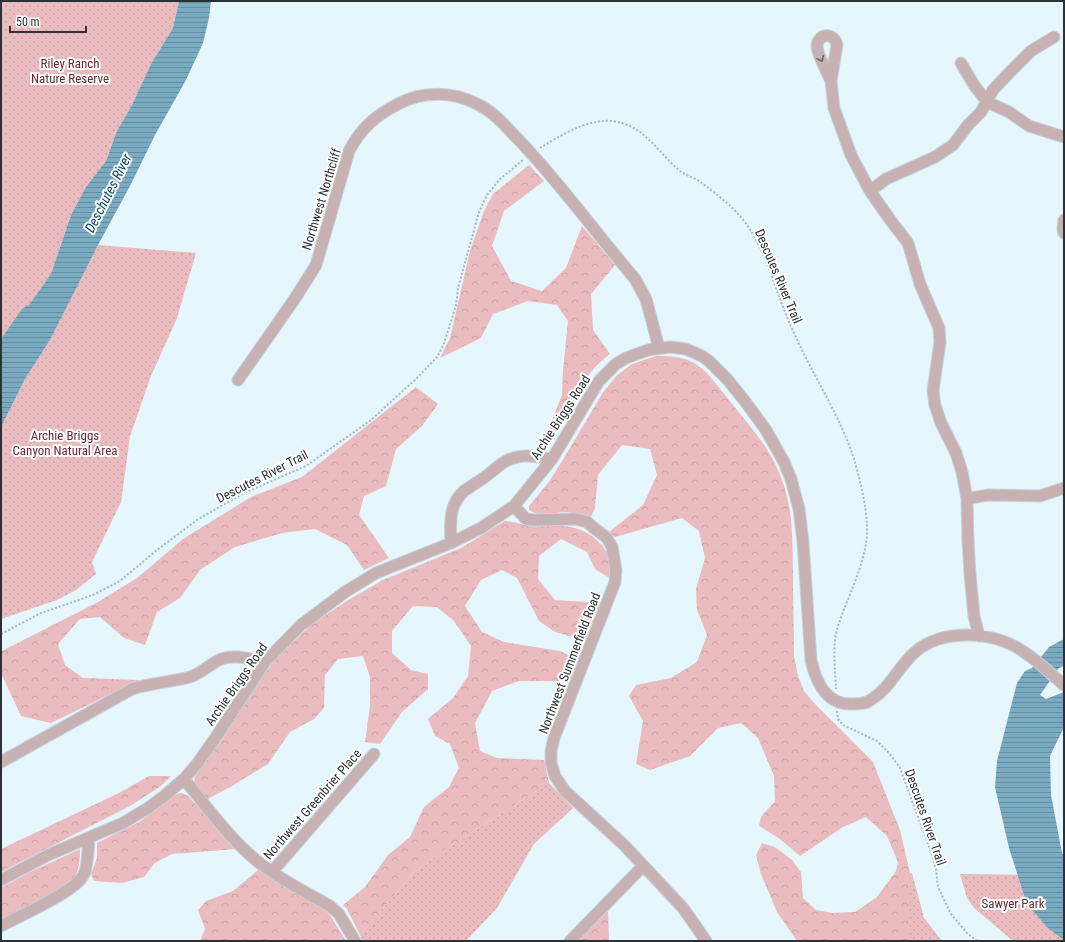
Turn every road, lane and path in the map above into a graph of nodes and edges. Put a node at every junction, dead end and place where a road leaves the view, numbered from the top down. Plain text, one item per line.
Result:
1 (1054, 37) dead end
2 (961, 63) dead end
3 (831, 80) dead end
4 (987, 102) junction
5 (1064, 137) edge
6 (532, 152) junction
7 (870, 191) junction
8 (1064, 220) edge
9 (1064, 233) edge
10 (659, 348) junction
11 (238, 380) dead end
12 (552, 459) junction
13 (1064, 488) edge
14 (967, 499) junction
15 (514, 506) junction
16 (451, 543) junction
17 (1, 634) edge
18 (979, 636) junction
19 (265, 662) junction
20 (1064, 685) edge
21 (836, 701) junction
22 (374, 754) dead end
23 (1, 762) edge
24 (184, 779) junction
25 (89, 838) junction
26 (643, 866) junction
27 (272, 872) junction
28 (1, 880) edge
29 (1, 926) edge
30 (355, 941) edge
31 (570, 941) edge
32 (706, 941) edge
33 (977, 941) edge

1 - 4 street
2 - 4 street
3 - 7 street
4 - 5 street
4 - 7 street
6 - 10 street, Northwest Northcliff
6 - 11 street, Northwest Northcliff
6 - 17 path, Descutes River Trail
6 - 21 path, Descutes River Trail
7 - 14 street
8 - 9 street
10 - 12 street, Archie Briggs Road
10 - 21 street, Archie Briggs Road
12 - 15 street, Archie Briggs Road
12 - 16 street
13 - 14 street
14 - 18 street
15 - 16 street, Archie Briggs Road
15 - 26 street, Northwest Summerfield Road
16 - 19 street, Archie Briggs Road
18 - 20 street
18 - 21 street
19 - 23 street
19 - 24 street, Archie Briggs Road
21 - 33 path, Descutes River Trail
22 - 27 street, Northwest Greenbrier Place
24 - 25 street, Archie Briggs Road
24 - 27 street
25 - 28 street, Archie Briggs Road
25 - 29 street
26 - 31 street
26 - 32 street, Northwest Summerfield Road
27 - 30 street

